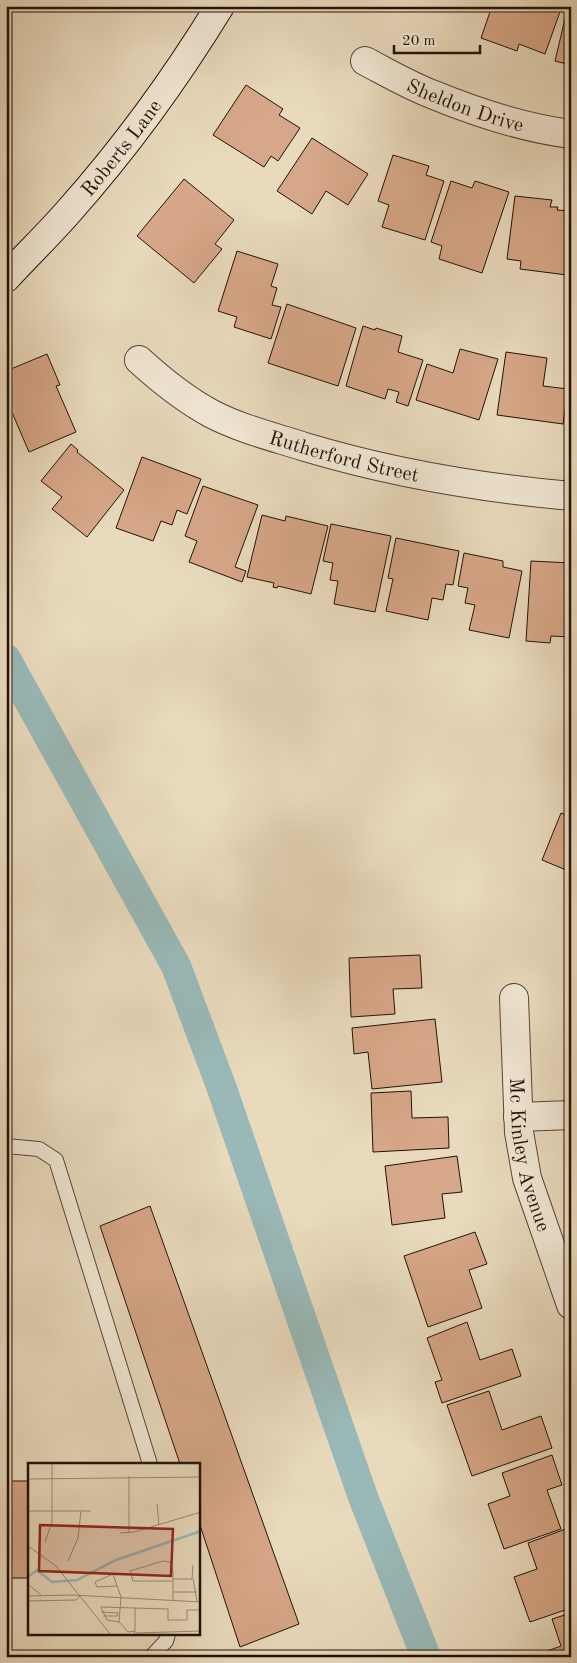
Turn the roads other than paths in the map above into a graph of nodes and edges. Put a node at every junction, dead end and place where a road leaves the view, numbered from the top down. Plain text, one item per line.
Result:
1 (220, 6) edge
2 (365, 61) dead end
3 (571, 134) edge
4 (6, 278) edge
5 (139, 360) dead end
6 (571, 496) edge
7 (514, 998) dead end
8 (571, 1114) edge
9 (518, 1117) junction
10 (6, 1146) edge
11 (571, 1306) edge
12 (150, 1463) edge
13 (167, 1636) edge
14 (151, 1657) edge

1 - 4 street, Roberts Lane
2 - 3 street, Sheldon Drive
5 - 6 street, Rutherford Street
7 - 9 street, Mc Kinley Avenue
8 - 9 street
9 - 11 street, Mc Kinley Avenue
10 - 12 lane
13 - 14 lane

